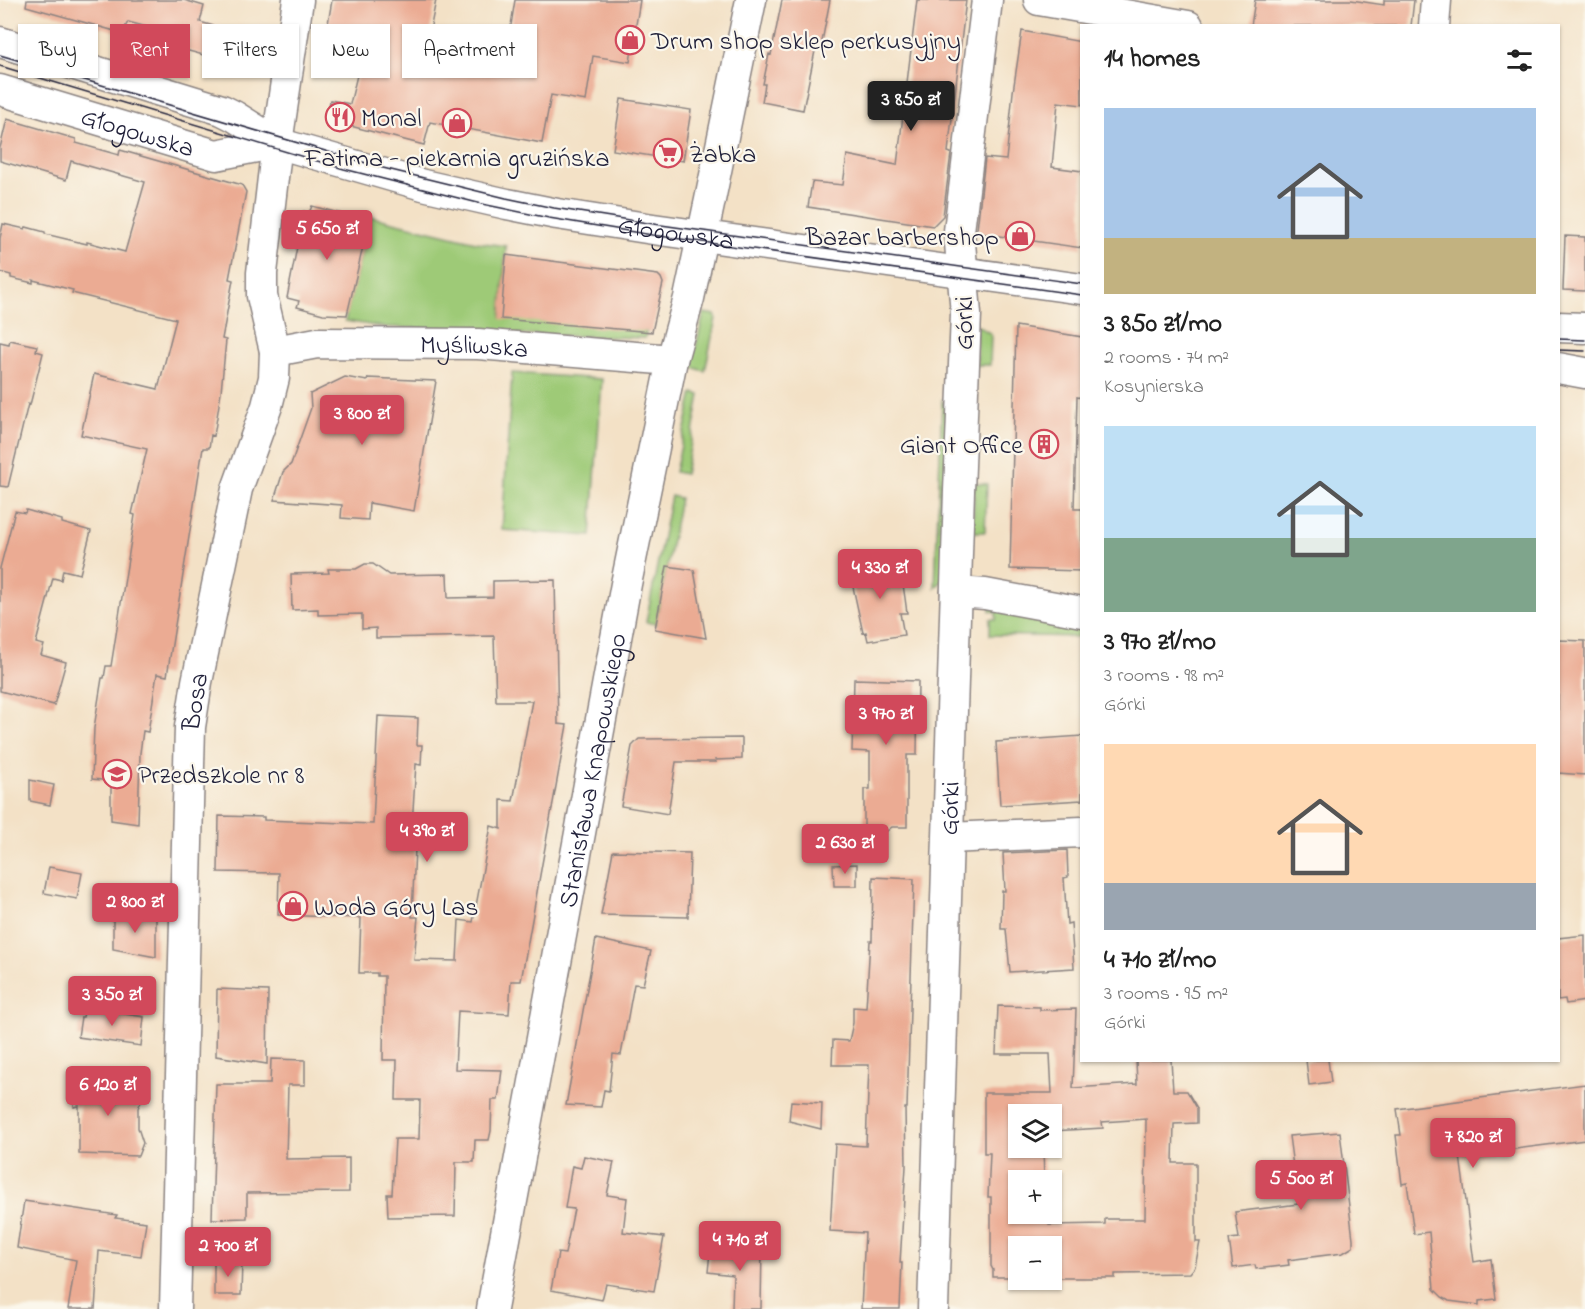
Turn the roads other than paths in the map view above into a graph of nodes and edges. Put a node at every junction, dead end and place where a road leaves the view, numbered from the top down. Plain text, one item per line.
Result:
1 (298, 0) edge
2 (751, 0) edge
3 (987, 0) edge
4 (1039, 0) edge
5 (1436, 0) edge
6 (1177, 24) edge
7 (1434, 24) edge
8 (0, 42) edge
9 (0, 61) edge
10 (0, 90) edge
11 (277, 143) junction
12 (702, 236) junction
13 (963, 272) junction
14 (1080, 289) edge
15 (1560, 327) edge
16 (1585, 328) edge
17 (1560, 344) edge
18 (1585, 345) edge
19 (275, 351) junction
20 (672, 360) junction
21 (1560, 368) edge
22 (1585, 373) edge
23 (956, 592) junction
24 (1080, 612) edge
25 (1080, 832) edge
26 (949, 838) junction
27 (175, 1309) edge
28 (492, 1309) edge
29 (933, 1309) edge

1 - 11 street, Bosa
2 - 12 street, Stanisława Knapowskiego
3 - 13 street, Górki
4 - 6 street
5 - 7 street
8 - 11 street, Głogowska
9 - 11 street
10 - 11 street, Głogowska
11 - 12 street, Głogowska
11 - 19 street, Bosa
12 - 13 street, Głogowska
12 - 20 street, Stanisława Knapowskiego
13 - 14 street, Głogowska
13 - 23 street, Górki
15 - 16 street
17 - 18 street
19 - 20 street, Myśliwska
19 - 27 street, Bosa
20 - 28 street, Stanisława Knapowskiego
21 - 22 street
23 - 24 street
23 - 26 street, Górki
25 - 26 street
26 - 29 street, Górki

